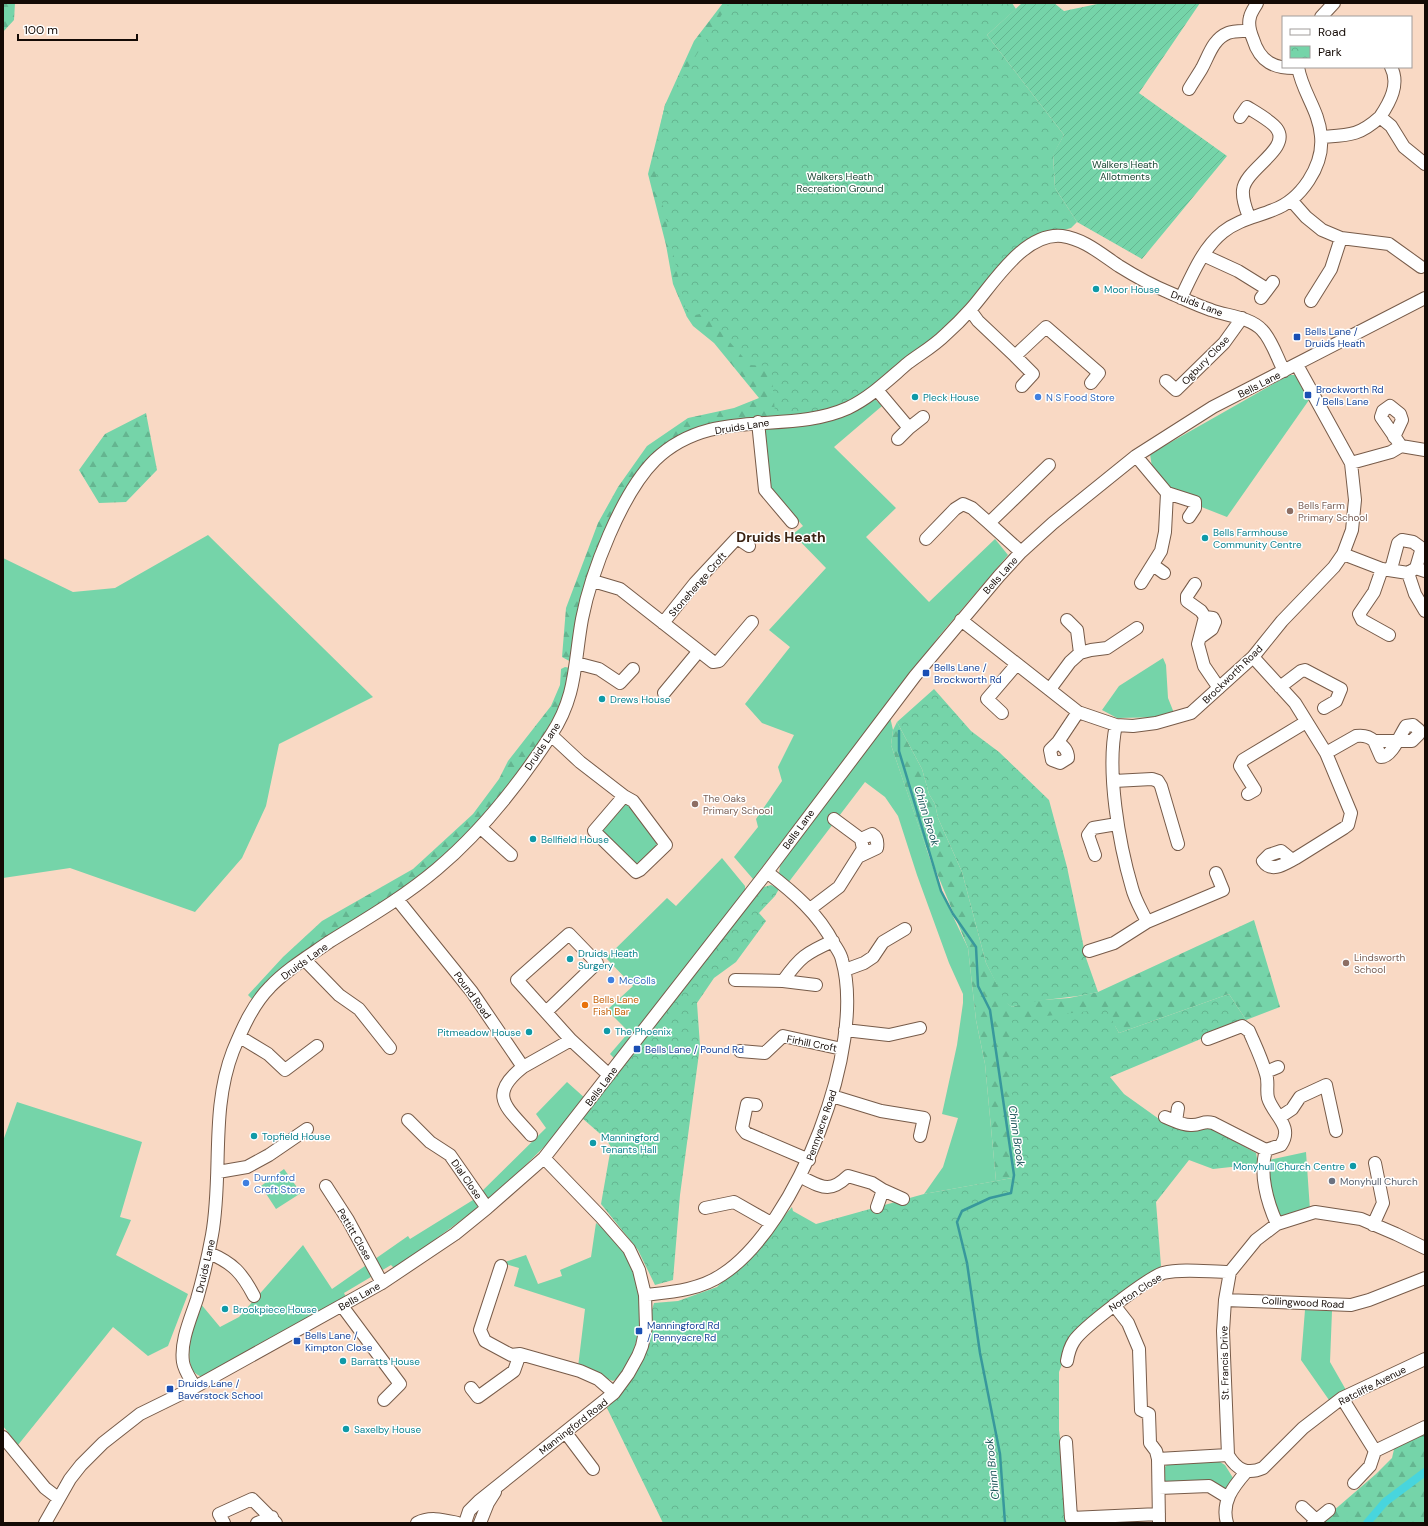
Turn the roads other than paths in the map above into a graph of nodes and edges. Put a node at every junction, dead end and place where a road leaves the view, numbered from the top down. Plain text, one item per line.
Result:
1 (1257, 3) edge
2 (1334, 3) edge
3 (1322, 16) edge
4 (1250, 31) junction
5 (1282, 67) edge
6 (1298, 68) edge
7 (1391, 68) edge
8 (1190, 82) dead end
9 (1240, 116) dead end
10 (1380, 117) junction
11 (1322, 137) junction
12 (1424, 160) edge
13 (1291, 200) junction
14 (1249, 217) junction
15 (1341, 238) junction
16 (1203, 255) junction
17 (1414, 266) dead end
18 (1267, 289) dead end
19 (1181, 298) junction
20 (1425, 298) edge
21 (1316, 299) dead end
22 (970, 310) junction
23 (1242, 318) junction
24 (1015, 356) junction
25 (1297, 365) junction
26 (1284, 371) junction
27 (1166, 381) dead end
28 (1091, 383) dead end
29 (1022, 386) dead end
30 (878, 390) junction
31 (923, 417) dead end
32 (758, 422) junction
33 (909, 428) junction
34 (898, 439) dead end
35 (1425, 450) edge
36 (1136, 456) junction
37 (1351, 463) junction
38 (1049, 464) dead end
39 (1167, 493) junction
40 (1189, 517) dead end
41 (792, 522) dead end
42 (989, 523) junction
43 (926, 539) dead end
44 (749, 546) dead end
45 (1021, 552) junction
46 (1343, 554) junction
47 (1153, 565) junction
48 (1387, 569) junction
49 (1416, 570) edge
50 (1164, 573) dead end
51 (593, 581) junction
52 (1141, 584) dead end
53 (1195, 584) dead end
54 (1425, 611) edge
55 (961, 620) junction
56 (1067, 620) dead end
57 (752, 622) dead end
58 (663, 623) junction
59 (1137, 628) dead end
60 (1389, 635) dead end
61 (698, 652) junction
62 (1080, 653) junction
63 (1253, 657) junction
64 (576, 663) junction
65 (1017, 664) junction
66 (633, 669) dead end
67 (1280, 687) junction
68 (1219, 688) junction
69 (1050, 689) junction
70 (664, 693) dead end
71 (1324, 708) dead end
72 (1078, 712) junction
73 (1002, 713) dead end
74 (1306, 722) junction
75 (1116, 725) junction
76 (551, 735) junction
77 (1374, 741) junction
78 (1058, 742) dead end
79 (1326, 753) junction
80 (1114, 781) junction
81 (1248, 794) dead end
82 (624, 796) junction
83 (834, 819) dead end
84 (1117, 824) junction
85 (481, 828) junction
86 (1178, 844) dead end
87 (511, 855) dead end
88 (1095, 855) dead end
89 (1263, 861) dead end
90 (766, 872) junction
91 (1216, 873) dead end
92 (397, 900) junction
93 (810, 909) junction
94 (1146, 922) junction
95 (905, 929) dead end
96 (833, 941) junction
97 (1089, 951) dead end
98 (304, 959) junction
99 (845, 970) junction
100 (735, 980) dead end
101 (783, 981) junction
102 (816, 985) dead end
103 (546, 1012) junction
104 (920, 1028) dead end
105 (846, 1030) junction
106 (240, 1036) junction
107 (1208, 1039) dead end
108 (571, 1040) junction
109 (317, 1046) dead end
110 (390, 1048) dead end
111 (842, 1048) junction
112 (740, 1051) dead end
113 (522, 1067) junction
114 (1278, 1067) dead end
115 (1266, 1072) junction
116 (610, 1075) junction
117 (832, 1096) junction
118 (756, 1105) dead end
119 (1178, 1108) dead end
120 (1280, 1117) junction
121 (408, 1120) dead end
122 (307, 1128) dead end
123 (1336, 1131) dead end
124 (531, 1135) dead end
125 (920, 1136) dead end
126 (1265, 1154) junction
127 (544, 1158) junction
128 (809, 1160) junction
129 (1375, 1163) dead end
130 (218, 1172) junction
131 (801, 1177) junction
132 (326, 1186) dead end
133 (883, 1190) junction
134 (903, 1199) dead end
135 (877, 1206) dead end
136 (487, 1208) junction
137 (705, 1208) dead end
138 (771, 1223) junction
139 (1277, 1224) junction
140 (1374, 1225) junction
141 (1425, 1248) edge
142 (209, 1254) junction
143 (501, 1266) dead end
144 (1230, 1272) junction
145 (1425, 1278) edge
146 (382, 1283) junction
147 (645, 1295) junction
148 (254, 1296) dead end
149 (1225, 1300) junction
150 (1114, 1305) junction
151 (342, 1306) junction
152 (520, 1354) junction
153 (1425, 1359) edge
154 (1067, 1361) dead end
155 (195, 1387) junction
156 (471, 1388) dead end
157 (614, 1393) junction
158 (1342, 1398) junction
159 (384, 1400) dead end
160 (1425, 1427) edge
161 (566, 1433) junction
162 (3, 1437) edge
163 (1071, 1446) dead end
164 (1376, 1451) junction
165 (1228, 1455) junction
166 (1158, 1459) junction
167 (593, 1470) dead end
168 (1246, 1472) junction
169 (502, 1483) junction
170 (1354, 1484) dead end
171 (1159, 1488) junction
172 (58, 1498) junction
173 (1227, 1498) junction
174 (1302, 1508) dead end
175 (1329, 1510) dead end
176 (1159, 1519) edge
177 (274, 1520) edge
178 (1071, 1521) edge
179 (1315, 1521) edge
180 (45, 1523) edge
181 (224, 1523) edge
182 (257, 1523) edge
183 (417, 1523) edge
184 (458, 1523) edge
185 (465, 1523) edge
186 (480, 1523) edge
187 (1226, 1523) edge

1 - 4 street
2 - 3 street
4 - 5 street
4 - 8 street
6 - 11 street
7 - 10 street
9 - 14 street
10 - 11 street
10 - 12 street
11 - 13 street
13 - 14 street
13 - 15 street
14 - 16 street
15 - 17 street
15 - 21 street
16 - 18 street
16 - 19 street
19 - 22 street, Druids Lane
19 - 23 street, Druids Lane
20 - 25 street, Bells Lane
22 - 24 street
22 - 30 street, Druids Lane
23 - 26 street, Druids Lane
23 - 27 street, Ogbury Close
24 - 28 street
24 - 29 street
25 - 26 street, Bells Lane
25 - 37 street, Brockworth Road
26 - 36 street, Bells Lane
30 - 32 street, Druids Lane
30 - 33 street
31 - 33 street
32 - 41 street
32 - 51 street, Druids Lane
33 - 34 street
35 - 37 street
36 - 39 street
36 - 45 street, Bells Lane
37 - 46 street, Brockworth Road
38 - 42 street
39 - 40 street
39 - 47 street
42 - 43 street
42 - 45 street
44 - 58 street, Stonehenge Croft
45 - 55 street, Bells Lane
46 - 48 street
46 - 63 street, Brockworth Road
47 - 50 street
47 - 52 street
48 - 49 street
48 - 49 street
48 - 60 street
49 - 54 street
51 - 58 street, Stonehenge Croft
51 - 64 street, Druids Lane
53 - 68 street
55 - 65 street, Brockworth Road
55 - 90 street, Bells Lane
56 - 62 street
57 - 61 street, Stonehenge Croft
58 - 61 street, Stonehenge Croft
59 - 62 street
61 - 70 street
62 - 69 street
63 - 67 street
63 - 68 street, Brockworth Road
64 - 66 street
64 - 76 street, Druids Lane
65 - 69 street, Brockworth Road
65 - 73 street
67 - 71 street
67 - 74 street
68 - 75 street, Brockworth Road
69 - 72 street, Brockworth Road
72 - 75 street, Brockworth Road
72 - 78 street
74 - 79 street
74 - 81 street
75 - 80 street
76 - 82 street
76 - 85 street, Druids Lane
77 - 77 street
77 - 79 street
79 - 89 street
80 - 84 street
80 - 86 street
82 - 82 street
83 - 93 street
84 - 88 street
84 - 94 street
85 - 87 street
85 - 92 street, Druids Lane
90 - 93 street, Pennyacre Road
90 - 116 street, Bells Lane
91 - 94 street
92 - 98 street, Druids Lane
92 - 113 street, Pound Road
93 - 96 street, Pennyacre Road
94 - 97 street
95 - 99 street
96 - 99 street, Pennyacre Road
96 - 101 street
98 - 106 street, Druids Lane
98 - 110 street
99 - 105 street, Pennyacre Road
100 - 101 street
101 - 102 street
103 - 103 street
103 - 108 street
104 - 105 street
105 - 111 street, Pennyacre Road
106 - 109 street
106 - 130 street, Druids Lane
107 - 115 street
108 - 113 street
108 - 116 street
111 - 112 street, Firhill Croft
111 - 117 street, Pennyacre Road
113 - 124 street
114 - 115 street
115 - 120 street
116 - 127 street, Bells Lane
117 - 125 street
117 - 128 street, Pennyacre Road
118 - 128 street
119 - 126 street
120 - 123 street
120 - 126 street
121 - 136 street, Dial Close
122 - 130 street
126 - 139 street
127 - 136 street, Bells Lane
127 - 147 street, Manningford Road
128 - 131 street, Pennyacre Road
129 - 140 street
130 - 142 street, Druids Lane
131 - 133 street
131 - 138 street, Pennyacre Road
132 - 146 street, Pettitt Close
133 - 134 street
133 - 135 street
136 - 146 street, Bells Lane
137 - 138 street
138 - 147 street, Pennyacre Road
139 - 140 street
139 - 144 street
140 - 141 street
142 - 148 street
142 - 155 street, Druids Lane
143 - 152 street
144 - 149 street, St. Francis Drive
144 - 150 street, Norton Close
145 - 149 street, Collingwood Road
146 - 151 street, Bells Lane
147 - 157 street, Manningford Road
149 - 165 street, St. Francis Drive
150 - 154 street, Norton Close
150 - 166 street
151 - 155 street, Bells Lane
151 - 159 street
152 - 156 street
152 - 157 street
153 - 158 street, Ratcliffe Avenue
155 - 172 street
157 - 161 street, Manningford Road
158 - 164 street
158 - 168 street, Ratcliffe Avenue
160 - 164 street
161 - 167 street
161 - 169 street, Manningford Road
162 - 172 street
163 - 178 street
164 - 170 street
165 - 166 street
165 - 168 street
166 - 171 street
168 - 173 street
169 - 185 street, Manningford Road
169 - 186 street, Manningford Road
171 - 173 street
171 - 176 street
172 - 180 street
173 - 187 street
174 - 179 street
175 - 179 street
176 - 178 street
177 - 181 street
177 - 182 street
183 - 184 street

